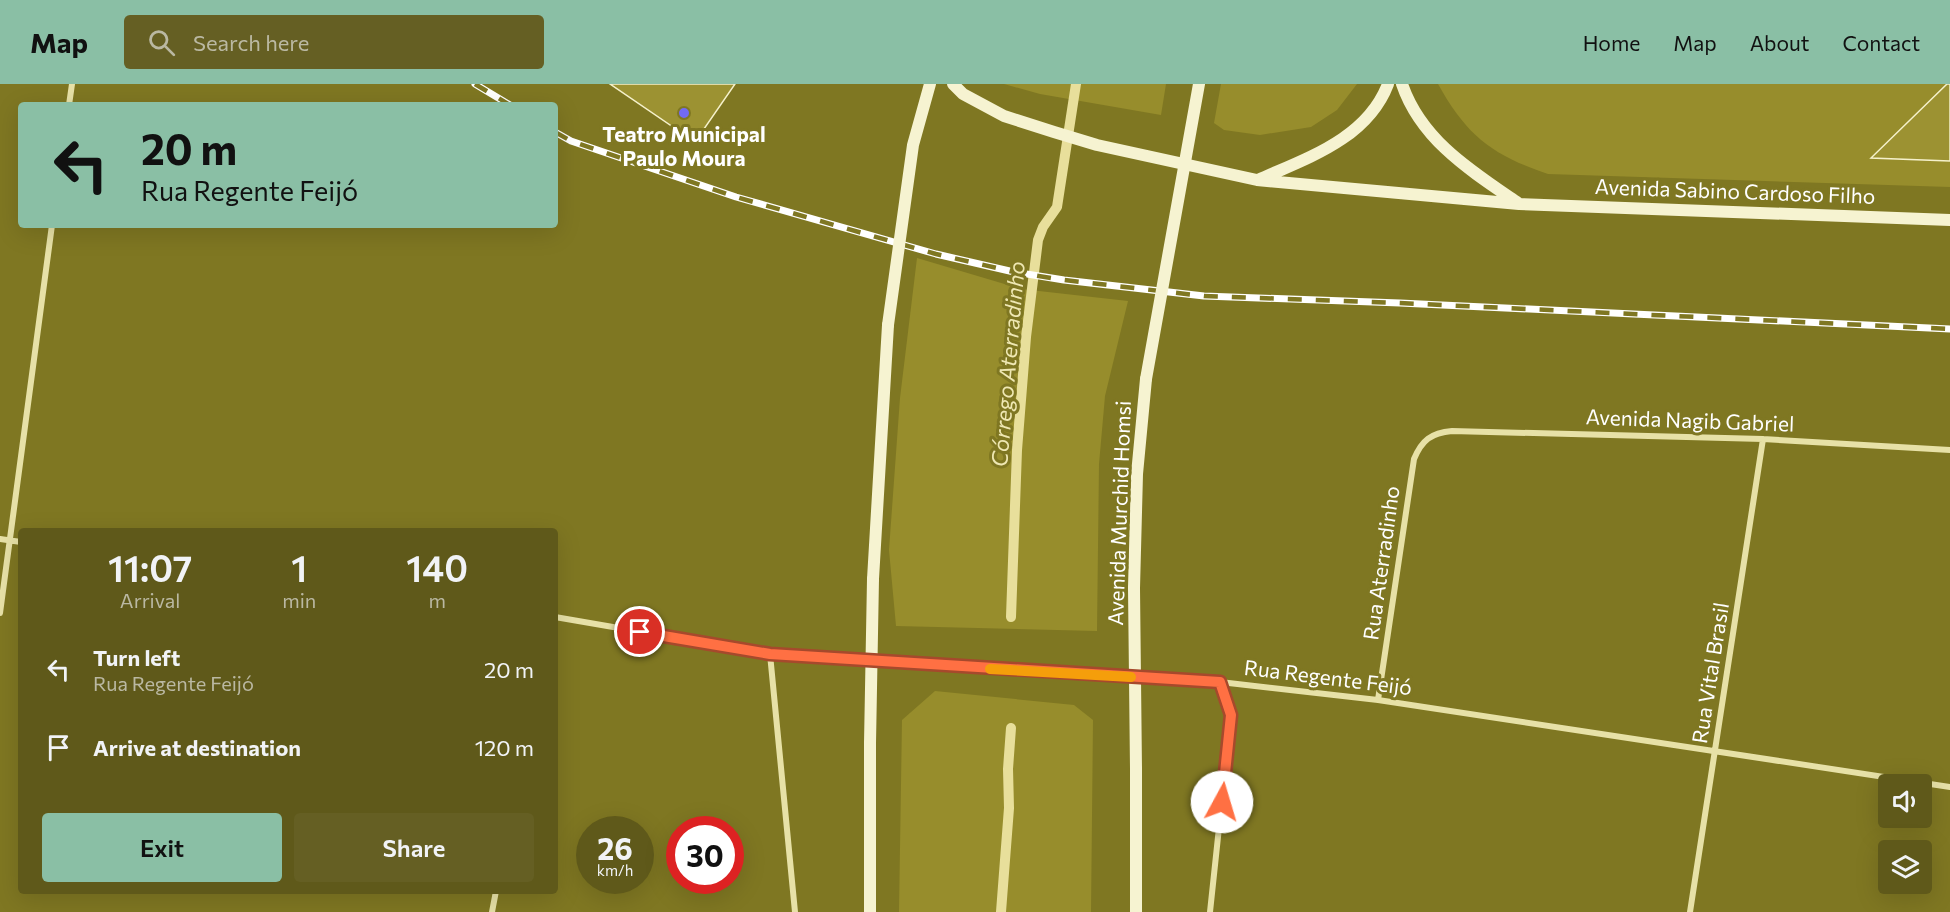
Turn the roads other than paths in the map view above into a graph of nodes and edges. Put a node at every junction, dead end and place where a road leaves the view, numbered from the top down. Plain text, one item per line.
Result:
1 (72, 84) edge
2 (930, 84) edge
3 (953, 84) edge
4 (1199, 84) edge
5 (1389, 84) edge
6 (1402, 84) edge
7 (69, 102) edge
8 (1257, 180) junction
9 (1518, 204) junction
10 (1950, 220) edge
11 (52, 228) edge
12 (1429, 436) joint
13 (1763, 439) junction
14 (1950, 450) edge
15 (0, 539) edge
16 (9, 540) junction
17 (18, 542) edge
18 (0, 614) edge
19 (558, 618) edge
20 (770, 654) junction
21 (1220, 682) junction
22 (1378, 700) junction
23 (1715, 751) junction
24 (1950, 787) edge
25 (495, 894) edge
26 (492, 912) edge
27 (795, 912) edge
28 (870, 912) edge
29 (1136, 912) edge
30 (1210, 912) edge
31 (1690, 912) edge

1 - 7 street
2 - 28 main road, bridge
3 - 8 main road, Avenida Sabino Cardoso Filho
4 - 29 main road, Avenida Murchid Homsi, bridge
5 - 8 main road
6 - 9 main road
8 - 9 main road, Avenida Sabino Cardoso Filho
9 - 10 main road, Avenida Sabino Cardoso Filho
11 - 16 street
12 - 13 street, Avenida Nagib Gabriel
12 - 22 street, Rua Aterradinho
13 - 14 street, Avenida Nagib Gabriel
13 - 23 street, Rua Vital Brasil
15 - 16 street
16 - 17 street
16 - 18 street
19 - 20 street, Rua Regente Feijó
20 - 21 street, Rua Regente Feijó
20 - 27 street
21 - 22 street, Rua Regente Feijó
21 - 30 street
22 - 23 street, Rua Regente Feijó
23 - 24 street, Rua Regente Feijó
23 - 31 street, Rua Vital Brasil
25 - 26 street

